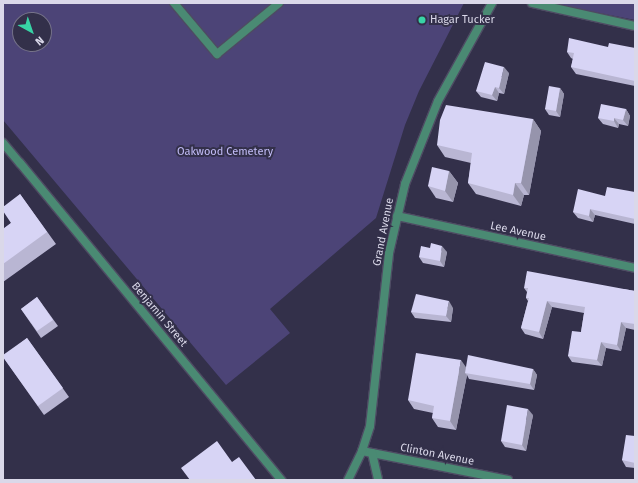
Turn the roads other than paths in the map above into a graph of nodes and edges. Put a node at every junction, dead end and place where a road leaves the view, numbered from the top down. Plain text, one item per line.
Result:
1 (174, 3) edge
2 (279, 3) edge
3 (492, 3) edge
4 (532, 3) edge
5 (635, 26) edge
6 (3, 143) edge
7 (397, 216) junction
8 (635, 268) edge
9 (362, 451) junction
10 (372, 454) junction
11 (281, 480) edge
12 (348, 480) edge
13 (378, 480) edge
14 (508, 480) edge

1 - 2 street
3 - 7 street, Grand Avenue
4 - 5 street
6 - 11 street, Benjamin Street
7 - 8 street, Lee Avenue
7 - 9 street, Grand Avenue
9 - 10 street, Clinton Avenue
9 - 12 street, Grand Avenue
10 - 13 street
10 - 14 street, Clinton Avenue

